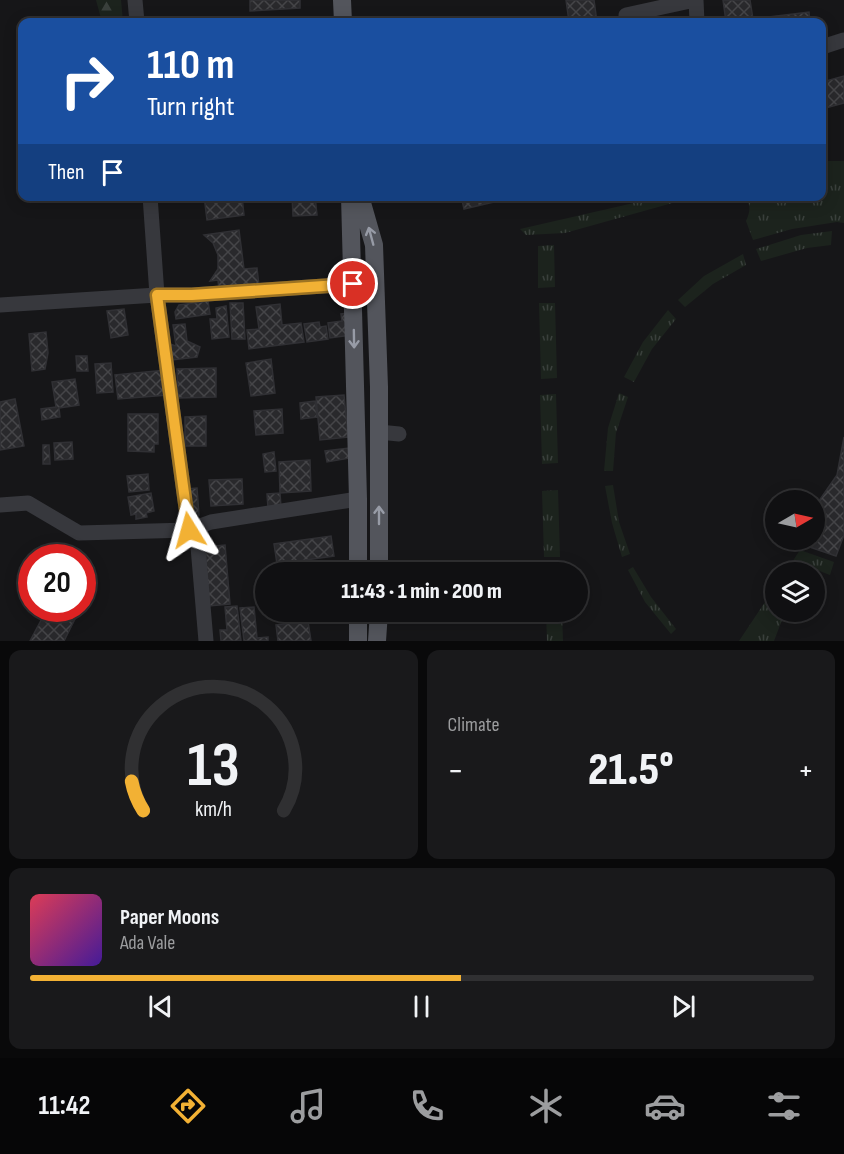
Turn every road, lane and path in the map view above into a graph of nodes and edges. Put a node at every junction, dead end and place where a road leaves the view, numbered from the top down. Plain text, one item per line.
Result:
1 (135, 0) edge
2 (342, 0) edge
3 (696, 0) edge
4 (626, 15) dead end
5 (137, 18) edge
6 (343, 18) edge
7 (697, 18) edge
8 (844, 40) edge
9 (826, 46) edge
10 (150, 201) edge
11 (350, 201) edge
12 (361, 201) edge
13 (353, 284) junction
14 (157, 295) junction
15 (0, 305) edge
16 (379, 432) junction
17 (399, 434) dead end
18 (358, 499) junction
19 (0, 505) edge
20 (189, 530) junction
21 (358, 562) edge
22 (379, 562) edge
23 (358, 622) edge
24 (378, 622) edge
25 (206, 641) edge
26 (358, 641) edge
27 (377, 641) edge

1 - 5 street
2 - 6 main road
3 - 4 street
3 - 7 street
8 - 9 street
10 - 14 street
11 - 13 main road
16 -> 12 main road
13 - 14 street
13 -> 18 main road
14 - 15 street
14 - 20 street
16 - 17 street
22 -> 16 main road
18 - 20 street
18 - 21 main road
19 - 20 street
20 - 25 street
23 - 26 main road
24 - 27 main road

